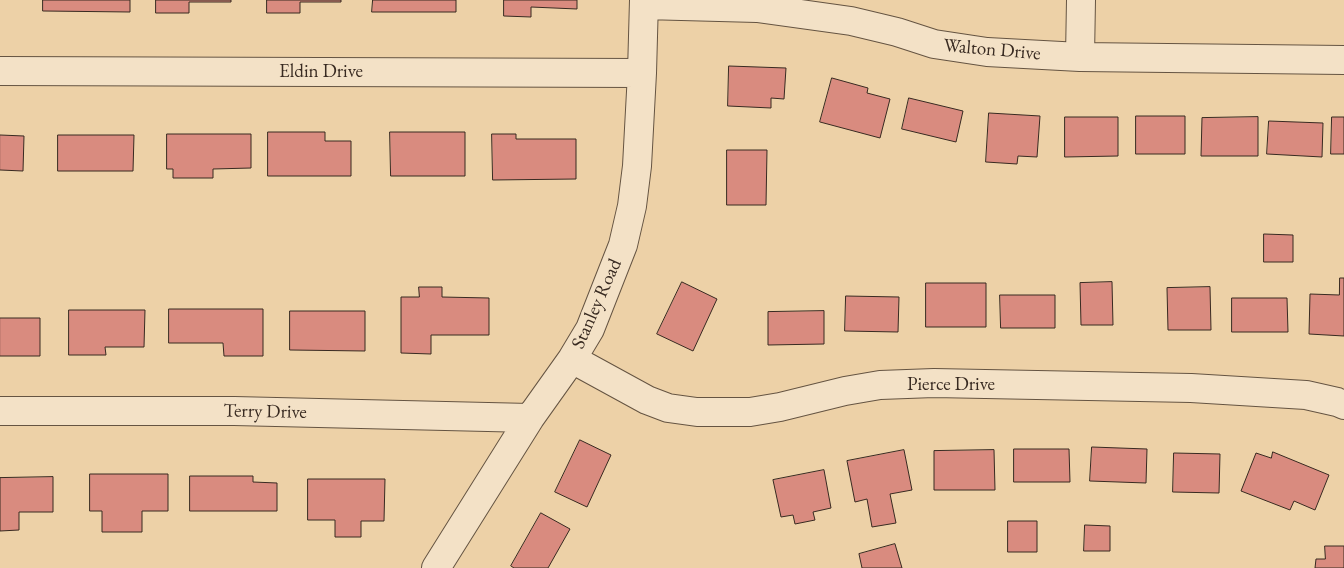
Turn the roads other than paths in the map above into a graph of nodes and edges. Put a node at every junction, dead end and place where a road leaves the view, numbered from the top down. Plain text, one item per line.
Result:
1 (1081, 0) edge
2 (644, 2) edge
3 (1080, 57) junction
4 (1344, 60) edge
5 (0, 71) edge
6 (642, 73) junction
7 (572, 359) junction
8 (1344, 405) edge
9 (0, 411) edge
10 (530, 418) junction
11 (436, 568) edge

1 - 3 street
2 - 3 street, Walton Drive
2 - 6 street, Stanley Road
3 - 4 street, Walton Drive
5 - 6 street, Eldin Drive
6 - 7 street, Stanley Road
7 - 8 street, Pierce Drive
7 - 10 street, Stanley Road
9 - 10 street, Terry Drive
10 - 11 street, Stanley Road

